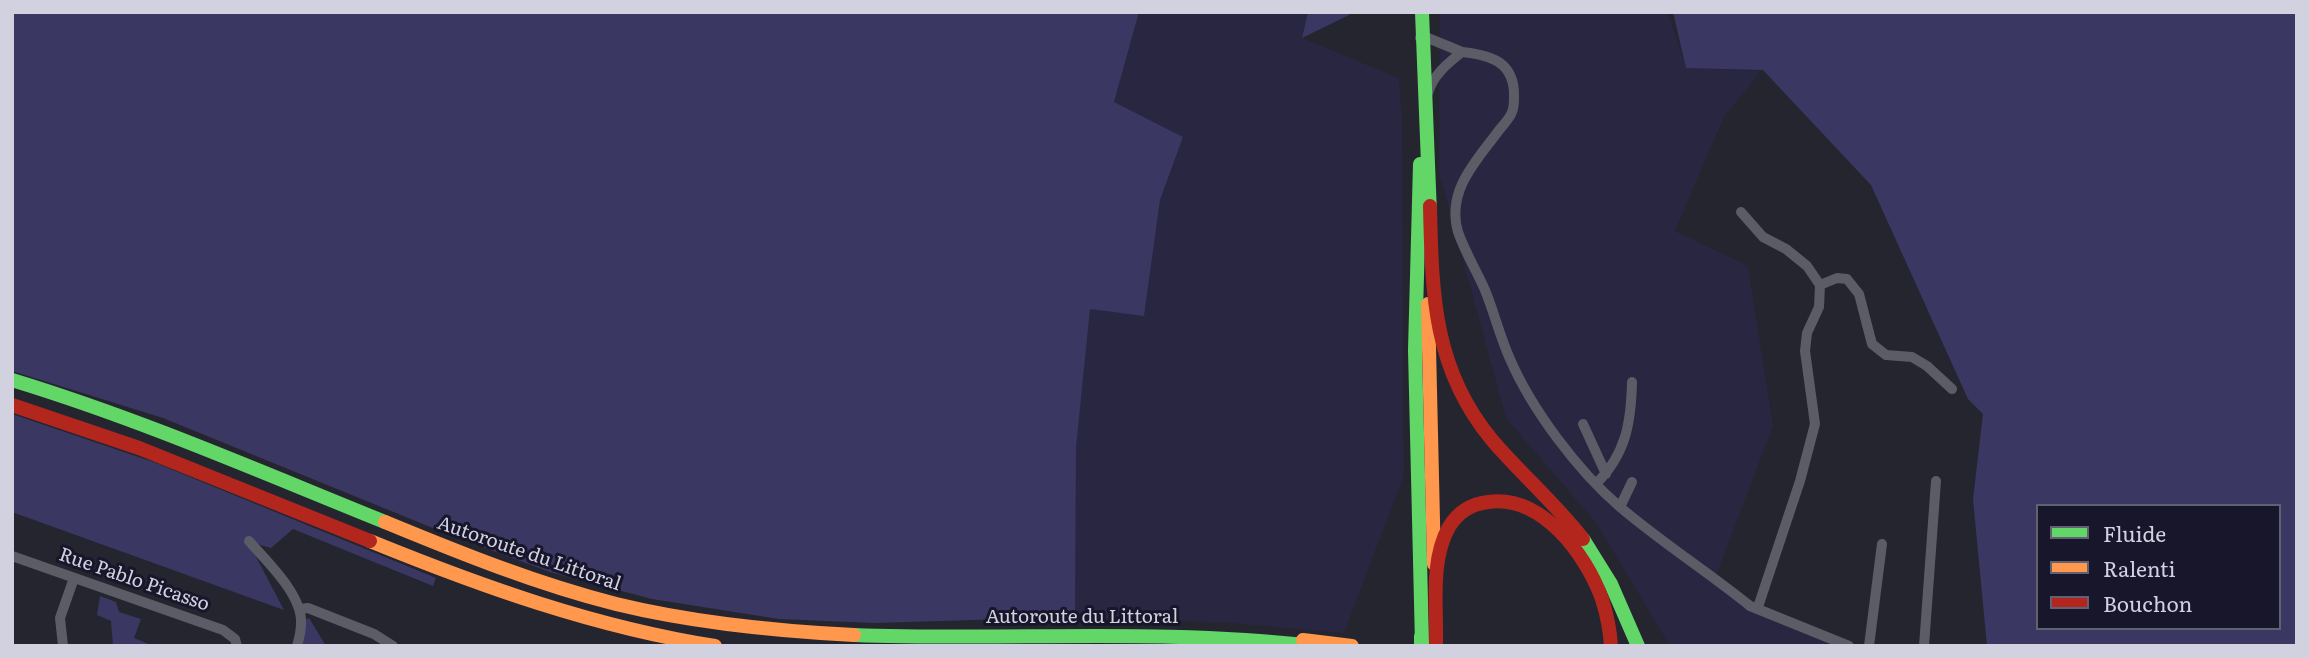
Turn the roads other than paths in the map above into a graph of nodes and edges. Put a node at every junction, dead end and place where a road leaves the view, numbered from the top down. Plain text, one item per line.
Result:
1 (1420, 12) edge
2 (1420, 48) junction
3 (1462, 52) junction
4 (1444, 67) junction
5 (1426, 101) junction
6 (1430, 206) junction
7 (1741, 212) dead end
8 (1820, 285) junction
9 (12, 380) edge
10 (1632, 383) dead end
11 (1952, 389) dead end
12 (12, 405) edge
13 (1583, 425) dead end
14 (1606, 474) junction
15 (1936, 481) dead end
16 (1632, 482) dead end
17 (1596, 484) junction
18 (1619, 507) junction
19 (249, 541) dead end
20 (1882, 544) dead end
21 (12, 556) edge
22 (74, 578) junction
23 (1755, 608) junction
24 (300, 609) junction
25 (1163, 634) junction
26 (1426, 641) edge
27 (63, 646) edge
28 (237, 646) edge
29 (297, 646) edge
30 (393, 646) edge
31 (715, 646) edge
32 (1312, 646) edge
33 (1352, 646) edge
34 (1611, 646) edge
35 (1638, 646) edge
36 (1849, 646) edge
37 (1868, 646) edge
38 (1924, 646) edge

1 - 2 main road
2 - 3 street
2 - 4 street
2 - 5 main road
2 - 26 main road
3 - 4 street
3 - 17 street
4 - 5 street
5 - 6 main road
6 - 26 main road
6 - 35 main road
7 - 8 street
8 - 11 street
8 - 23 street
9 - 25 main road, Autoroute du Littoral
10 - 14 street
12 - 31 main road
13 - 14 street
14 - 17 street
15 - 38 street
16 - 18 street
17 - 18 street
18 - 23 street
19 - 24 street
20 - 37 street
21 - 22 street, Rue Pablo Picasso
22 - 27 street
22 - 28 street, Rue Pablo Picasso
23 - 36 street
24 - 29 street
24 - 30 street
25 - 32 main road, Autoroute du Littoral
25 - 33 main road
26 - 34 main road

